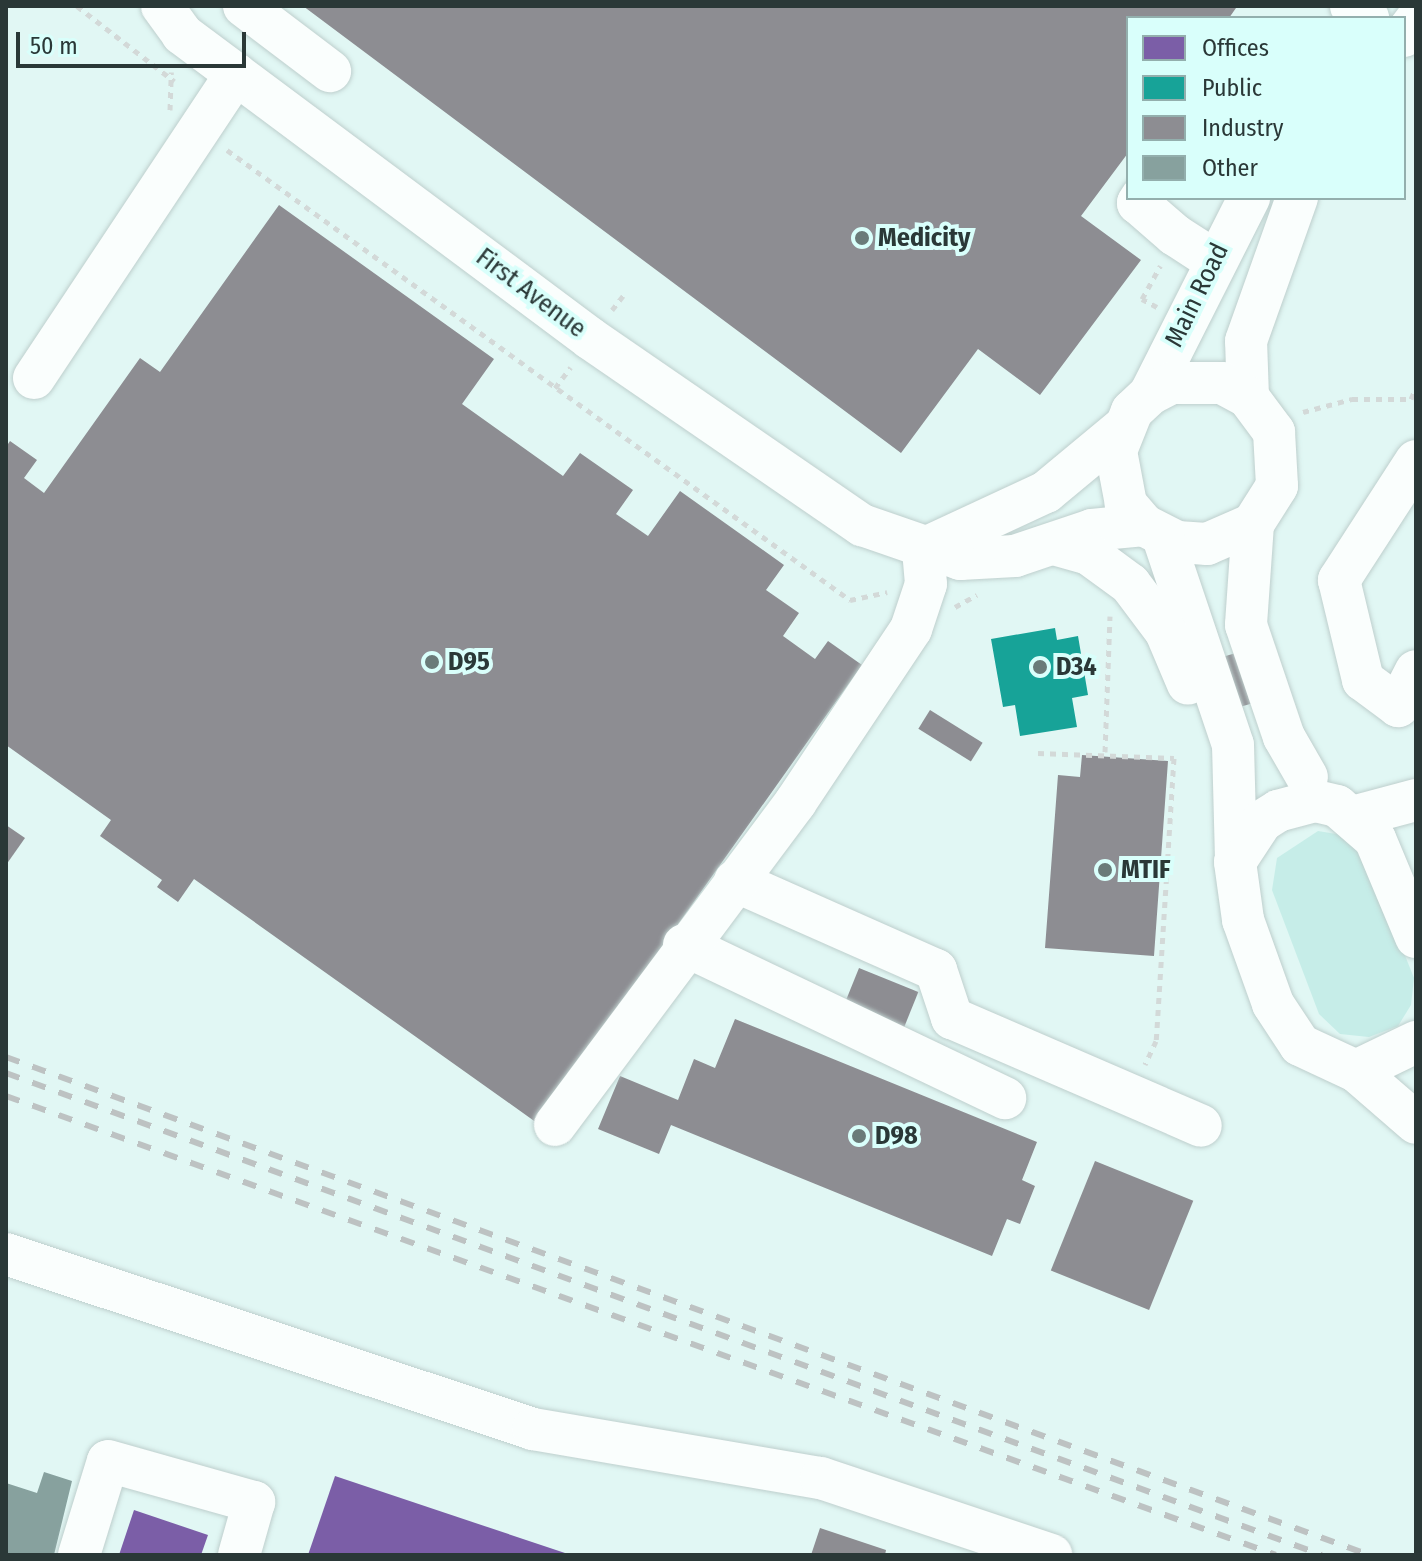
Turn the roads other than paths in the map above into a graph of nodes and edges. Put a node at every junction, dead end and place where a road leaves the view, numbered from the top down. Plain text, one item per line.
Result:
1 (162, 6) edge
2 (244, 6) edge
3 (330, 71) dead end
4 (236, 74) junction
5 (1140, 200) edge
6 (1248, 200) edge
7 (1296, 200) edge
8 (1212, 259) junction
9 (34, 378) dead end
10 (1150, 394) junction
11 (1248, 397) junction
12 (1122, 429) junction
13 (1416, 461) edge
14 (1253, 524) junction
15 (1154, 531) junction
16 (1054, 544) junction
17 (923, 549) junction
18 (1416, 671) edge
19 (1232, 782) junction
20 (1416, 800) edge
21 (1347, 811) junction
22 (1235, 862) junction
23 (1405, 864) edge
24 (735, 881) junction
25 (1416, 937) edge
26 (684, 945) junction
27 (1416, 1042) edge
28 (1356, 1071) junction
29 (1005, 1098) dead end
30 (1416, 1123) edge
31 (555, 1125) dead end
32 (1201, 1126) dead end
33 (6, 1254) edge
34 (79, 1555) edge
35 (239, 1555) edge
36 (1051, 1555) edge

1 - 4 street, First Avenue
2 - 3 street
4 - 9 street
4 - 17 street, First Avenue
5 - 8 street
6 - 8 street, Main Road
7 - 11 street, Main Road
8 - 10 street, Main Road
10 - 11 street
10 - 12 street
11 - 14 street
12 - 15 street
12 - 17 street
13 - 18 street
14 - 15 street
14 - 21 street
15 - 16 street, First Avenue
15 - 19 street
16 - 17 street, First Avenue
16 - 19 street
17 - 24 street
19 - 22 street
20 - 21 street
21 - 22 street
21 - 23 street
22 - 28 street
23 - 25 street
24 - 26 street
24 - 32 street
26 - 29 street
26 - 31 street
27 - 28 street
28 - 30 street
33 - 36 street
34 - 35 street

